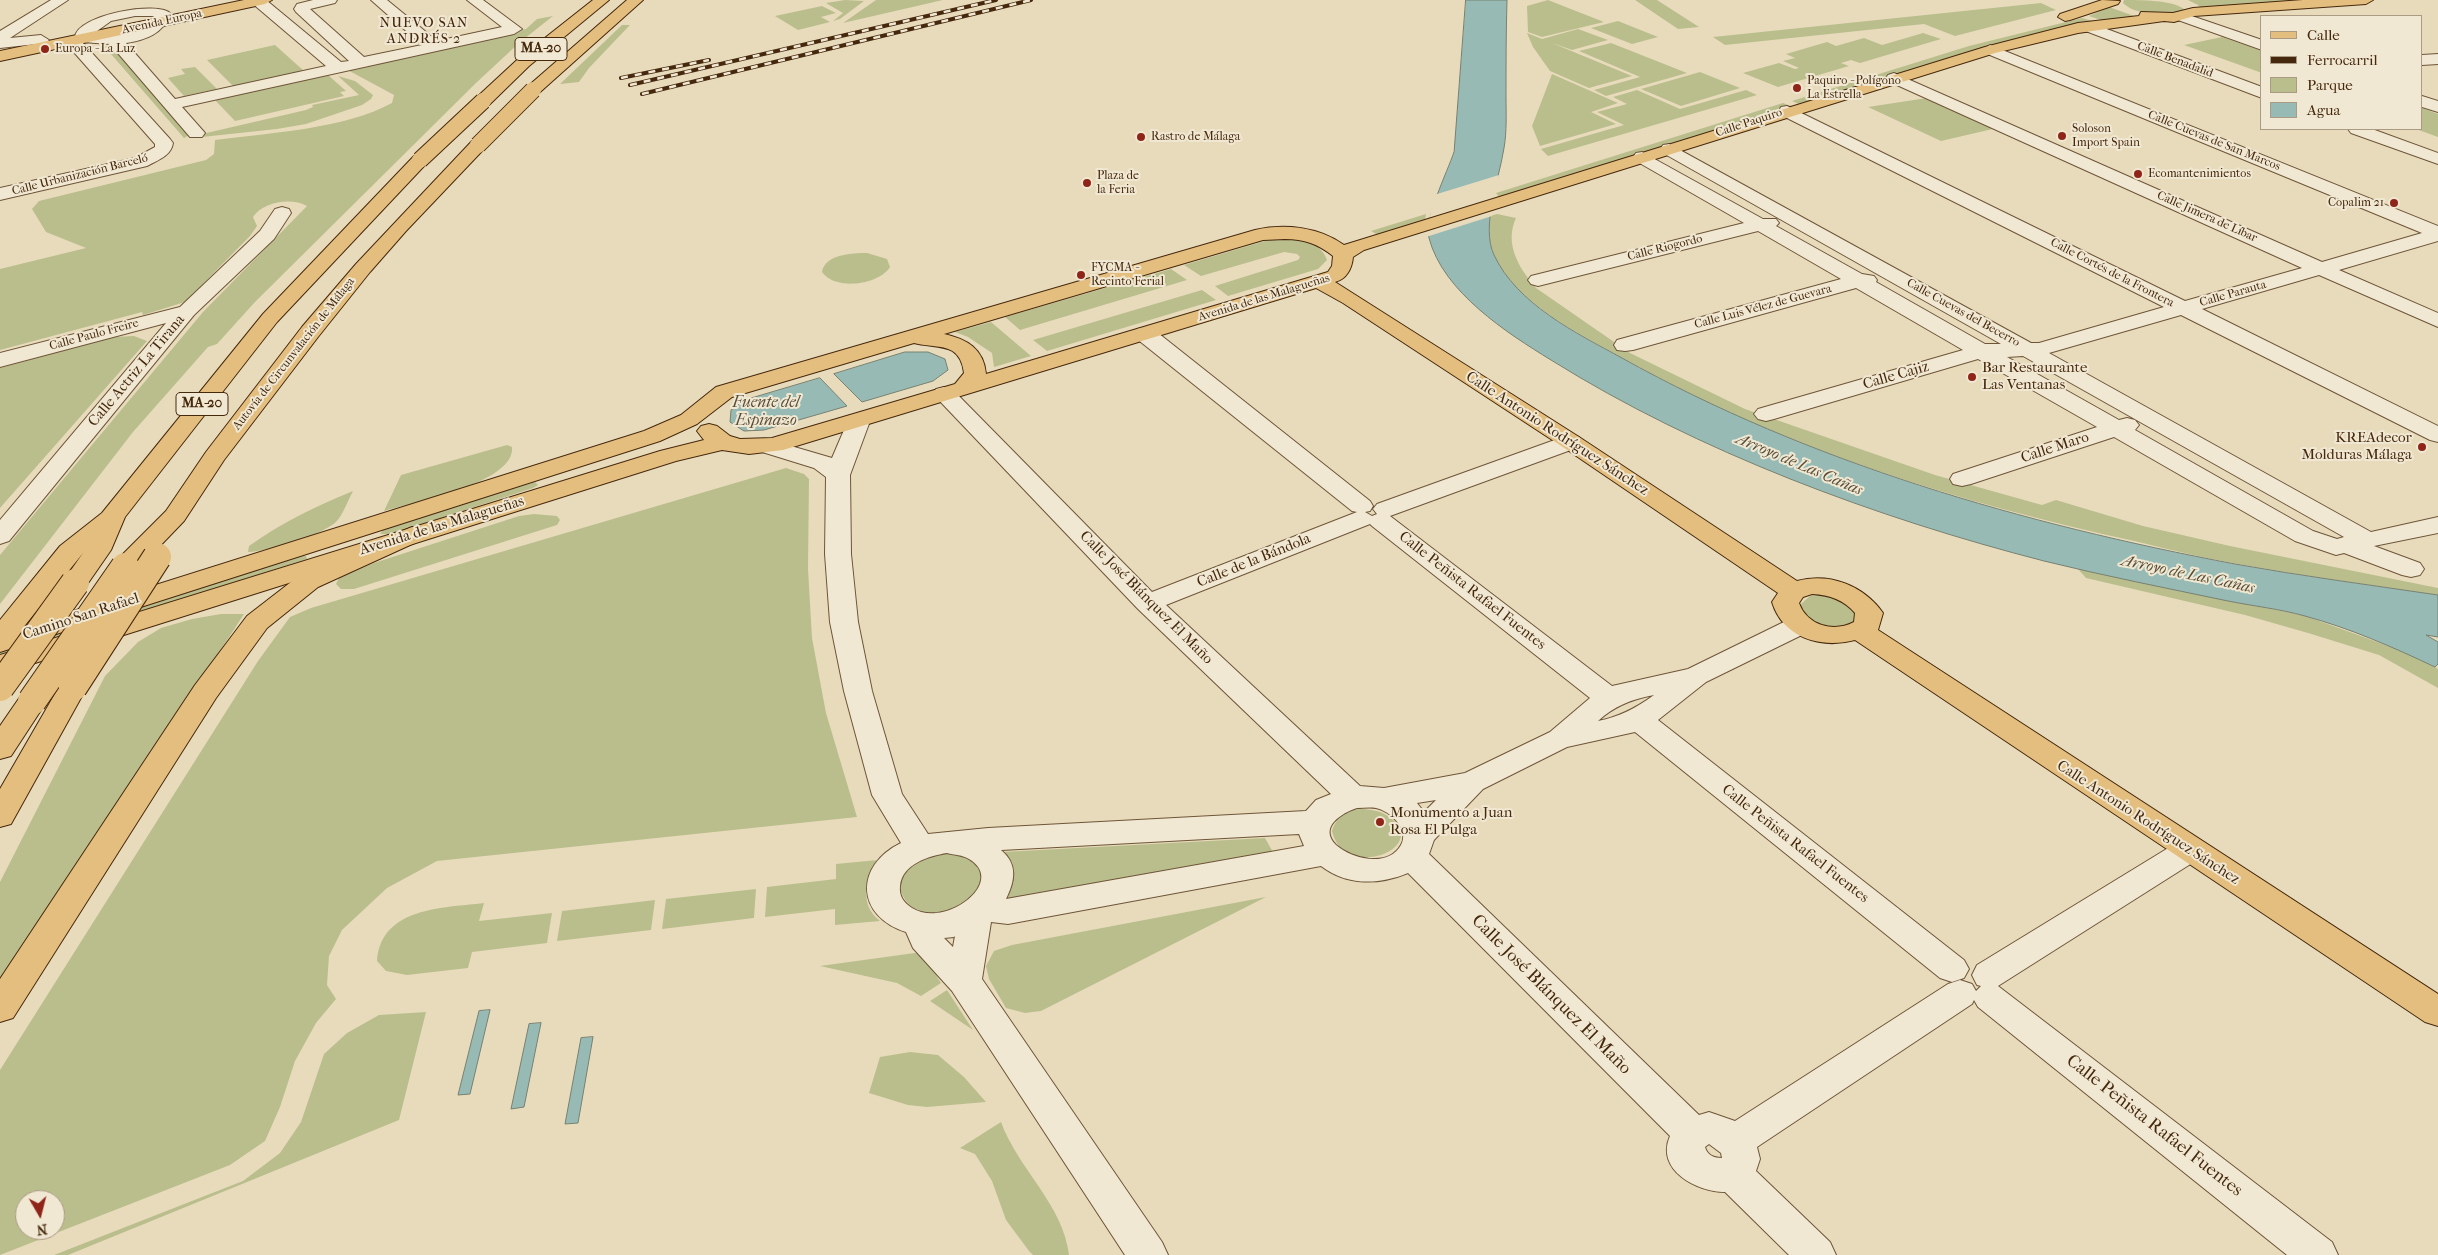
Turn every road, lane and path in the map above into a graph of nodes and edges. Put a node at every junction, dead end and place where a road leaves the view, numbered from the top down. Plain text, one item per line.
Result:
1 (61, 0) edge
2 (134, 0) edge
3 (235, 0) edge
4 (330, 0) edge
5 (378, 0) edge
6 (392, 0) edge
7 (474, 0) edge
8 (602, 0) edge
9 (636, 0) edge
10 (2113, 0) edge
11 (2178, 0) edge
12 (2366, 0) edge
13 (261, 1) edge
14 (162, 12) edge
15 (2188, 14) junction
16 (106, 18) junction
17 (2163, 18) junction
18 (2088, 27) junction
19 (81, 36) junction
20 (0, 37) edge
21 (41, 40) junction
22 (115, 40) junction
23 (0, 43) edge
24 (448, 43) junction
25 (2260, 44) edge
26 (433, 46) junction
27 (0, 48) edge
28 (1990, 50) junction
29 (0, 56) edge
30 (2438, 59) edge
31 (2423, 60) edge
32 (360, 62) junction
33 (337, 67) junction
34 (1894, 78) junction
35 (2260, 92) edge
36 (2423, 101) edge
37 (173, 104) junction
38 (2438, 107) edge
39 (1787, 111) junction
40 (2360, 130) edge
41 (196, 132) dead end
42 (1669, 149) junction
43 (1642, 157) junction
44 (2438, 160) edge
45 (1500, 193) junction
46 (0, 194) edge
47 (282, 213) dead end
48 (1423, 216) junction
49 (1792, 218) junction
50 (1760, 225) junction
51 (1301, 233) junction
52 (2438, 234) edge
53 (1342, 254) junction
54 (2322, 269) junction
55 (1902, 279) junction
56 (1538, 280) dead end
57 (1318, 281) junction
58 (1858, 281) junction
59 (2183, 309) junction
60 (187, 310) junction
61 (2438, 321) edge
62 (1145, 334) junction
63 (907, 337) junction
64 (1625, 345) dead end
65 (2027, 349) junction
66 (1981, 352) junction
67 (0, 360) edge
68 (954, 391) junction
69 (700, 412) junction
70 (1766, 414) dead end
71 (2148, 418) junction
72 (858, 421) junction
73 (2116, 428) junction
74 (2438, 434) edge
75 (724, 442) junction
76 (1571, 442) junction
77 (766, 446) junction
78 (838, 474) junction
79 (1962, 479) dead end
80 (1372, 513) junction
81 (113, 516) junction
82 (175, 516) junction
83 (2438, 525) edge
84 (412, 535) junction
85 (0, 536) edge
86 (2357, 542) junction
87 (2411, 569) dead end
88 (1794, 591) junction
89 (162, 602) junction
90 (1148, 603) junction
91 (1800, 625) junction
92 (1860, 632) junction
93 (0, 638) edge
94 (0, 642) edge
95 (0, 666) edge
96 (1696, 676) junction
97 (0, 687) edge
98 (1610, 699) junction
99 (1637, 719) junction
100 (1559, 740) junction
101 (0, 749) edge
102 (1472, 782) junction
103 (1353, 797) junction
104 (1384, 799) junction
105 (0, 816) edge
106 (1315, 822) junction
107 (961, 843) junction
108 (1415, 845) junction
109 (919, 847) junction
110 (2189, 850) junction
111 (1324, 854) junction
112 (979, 911) junction
113 (920, 924) junction
114 (964, 981) junction
115 (1973, 984) junction
116 (0, 1008) edge
117 (2438, 1012) edge
118 (1734, 1157) junction
119 (1148, 1255) edge
120 (1816, 1255) edge
121 (2318, 1255) edge

1 - 20 street
2 - 16 street
3 - 14 main road, Avenida Europa
4 - 32 street
5 - 26 street
6 - 24 street
7 - 24 street
8 - 81 main road, MA-20, bridge
9 - 82 main road, Autovía de Circunvalación de Málaga / MA-20, bridge
10 - 17 main road
10 - 45 main road, Calle Paquiro
11 - 15 main road
12 - 15 main road
13 - 14 main road, Avenida Europa
13 - 33 street
14 - 16 street
14 - 19 main road, Avenida Europa
14 - 22 street
15 - 17 main road
15 - 25 street
16 - 19 street
17 - 18 main road, Calle Paquiro
18 - 28 main road, Calle Paquiro
18 - 35 street, Calle Benadalid
19 - 21 main road, Avenida Europa
19 - 22 street
19 - 29 main road, Avenida Europa
19 - 46 street, Calle Urbanización Barceló
21 - 23 street
21 - 27 main road, Avenida Europa
22 - 37 street
24 - 26 street
26 - 32 street
28 - 34 main road, Calle Paquiro
28 - 52 street, Calle Cuevas de San Marcos
30 - 31 street
32 - 33 street
33 - 37 street
34 - 39 main road, Calle Paquiro
34 - 54 street, Calle Jimera de Líbar
36 - 38 street
37 - 41 street
39 - 42 main road, Calle Paquiro
39 - 59 street, Calle Cortés de la Frontera
40 - 44 street
42 - 43 main road, Calle Paquiro
42 - 49 street, Calle Cuevas del Becerro
43 - 45 main road, Calle Paquiro
43 - 50 street, Calle Cuevas del Becerro
45 - 48 main road, Calle Paquiro
47 - 60 street, Calle Actriz La Tirana
48 - 51 main road, Calle Paquiro
48 - 53 main road, Calle Paquiro
49 - 50 street, Calle Riogordo
49 - 55 street, Calle Cuevas del Becerro
50 - 56 street, Calle Riogordo
50 - 58 street, Calle Cuevas del Becerro
51 - 53 main road, Avenida de las Malagueñas
51 - 63 main road, Avenida de las Malagueñas
52 - 54 street, Calle Parauta
53 - 57 main road, Avenida de las Malagueñas
54 - 59 street, Calle Parauta
54 - 61 street, Calle Jimera de Líbar
55 - 58 street, Calle Luis Vélez de Guevara
55 - 65 street, Calle Cuevas del Becerro
57 - 62 main road, Avenida de las Malagueñas
57 - 76 main road, Calle Antonio Rodríguez Sánchez
58 - 64 street, Calle Luis Vélez de Guevara
58 - 66 street, Calle Cuevas del Becerro
59 - 65 street, Calle Parauta
59 - 74 street, Calle Cortés de la Frontera
60 - 67 street, Calle Paulo Freire
60 - 85 street, Calle Actriz La Tirana
62 - 68 main road, Avenida de las Malagueñas
62 - 80 street, Calle Peñista Rafael Fuentes
63 - 68 main road, Avenida de las Malagueñas
63 - 69 main road, Avenida de las Malagueñas
65 - 66 street, Calle Cajiz
65 - 71 street, Calle Cuevas del Becerro
66 - 70 street, Calle Cajiz
66 - 73 street, Calle Cuevas del Becerro
68 - 72 main road, Avenida de las Malagueñas
68 - 90 street, Calle José Blánquez El Maño
69 - 75 main road
69 - 89 main road, Avenida de las Malagueñas
71 - 73 street, Calle Maro
71 - 86 street, Calle Cuevas del Becerro
72 - 77 main road, Avenida de las Malagueñas
72 - 78 street
73 - 79 street, Calle Maro
73 - 86 street, Calle Cuevas del Becerro
75 - 77 main road, Avenida de las Malagueñas
75 - 84 main road, Avenida de las Malagueñas
76 - 80 street, Calle de la Bándola
76 - 88 main road, Calle Antonio Rodríguez Sánchez
77 - 78 street
78 - 109 street
80 - 90 street, Calle de la Bándola
80 - 98 street, Calle Peñista Rafael Fuentes
81 - 93 main road
81 - 97 main road, MA-20, bridge
82 - 101 main road, Autovía de Circunvalación de Málaga / MA-20, bridge
82 - 105 main road, bridge
83 - 86 street
84 - 89 main road, Avenida de las Malagueñas
84 - 116 main road
86 - 87 street, Calle Cuevas del Becerro
88 - 91 main road
88 - 92 main road
89 - 94 main road, Camino San Rafael
89 - 95 main road, Camino San Rafael
90 - 103 street, Calle José Blánquez El Maño
91 - 92 main road
91 - 96 street
92 - 110 main road, Calle Antonio Rodríguez Sánchez
96 - 98 street
96 - 99 street
98 - 100 street
99 - 100 street
99 - 115 street, Calle Peñista Rafael Fuentes
100 - 102 street
102 - 104 street
102 - 108 street
103 - 104 street
103 - 106 street
104 - 108 street
106 - 107 street
106 - 111 street
107 - 109 street
107 - 112 street
108 - 111 street
108 - 118 street, Calle José Blánquez El Maño
109 - 113 street
110 - 115 street
110 - 117 main road, Calle Antonio Rodríguez Sánchez
111 - 112 street
112 - 113 street
112 - 114 street
113 - 114 street
114 - 119 street
115 - 118 street
115 - 121 street, Calle Peñista Rafael Fuentes
118 - 120 street

